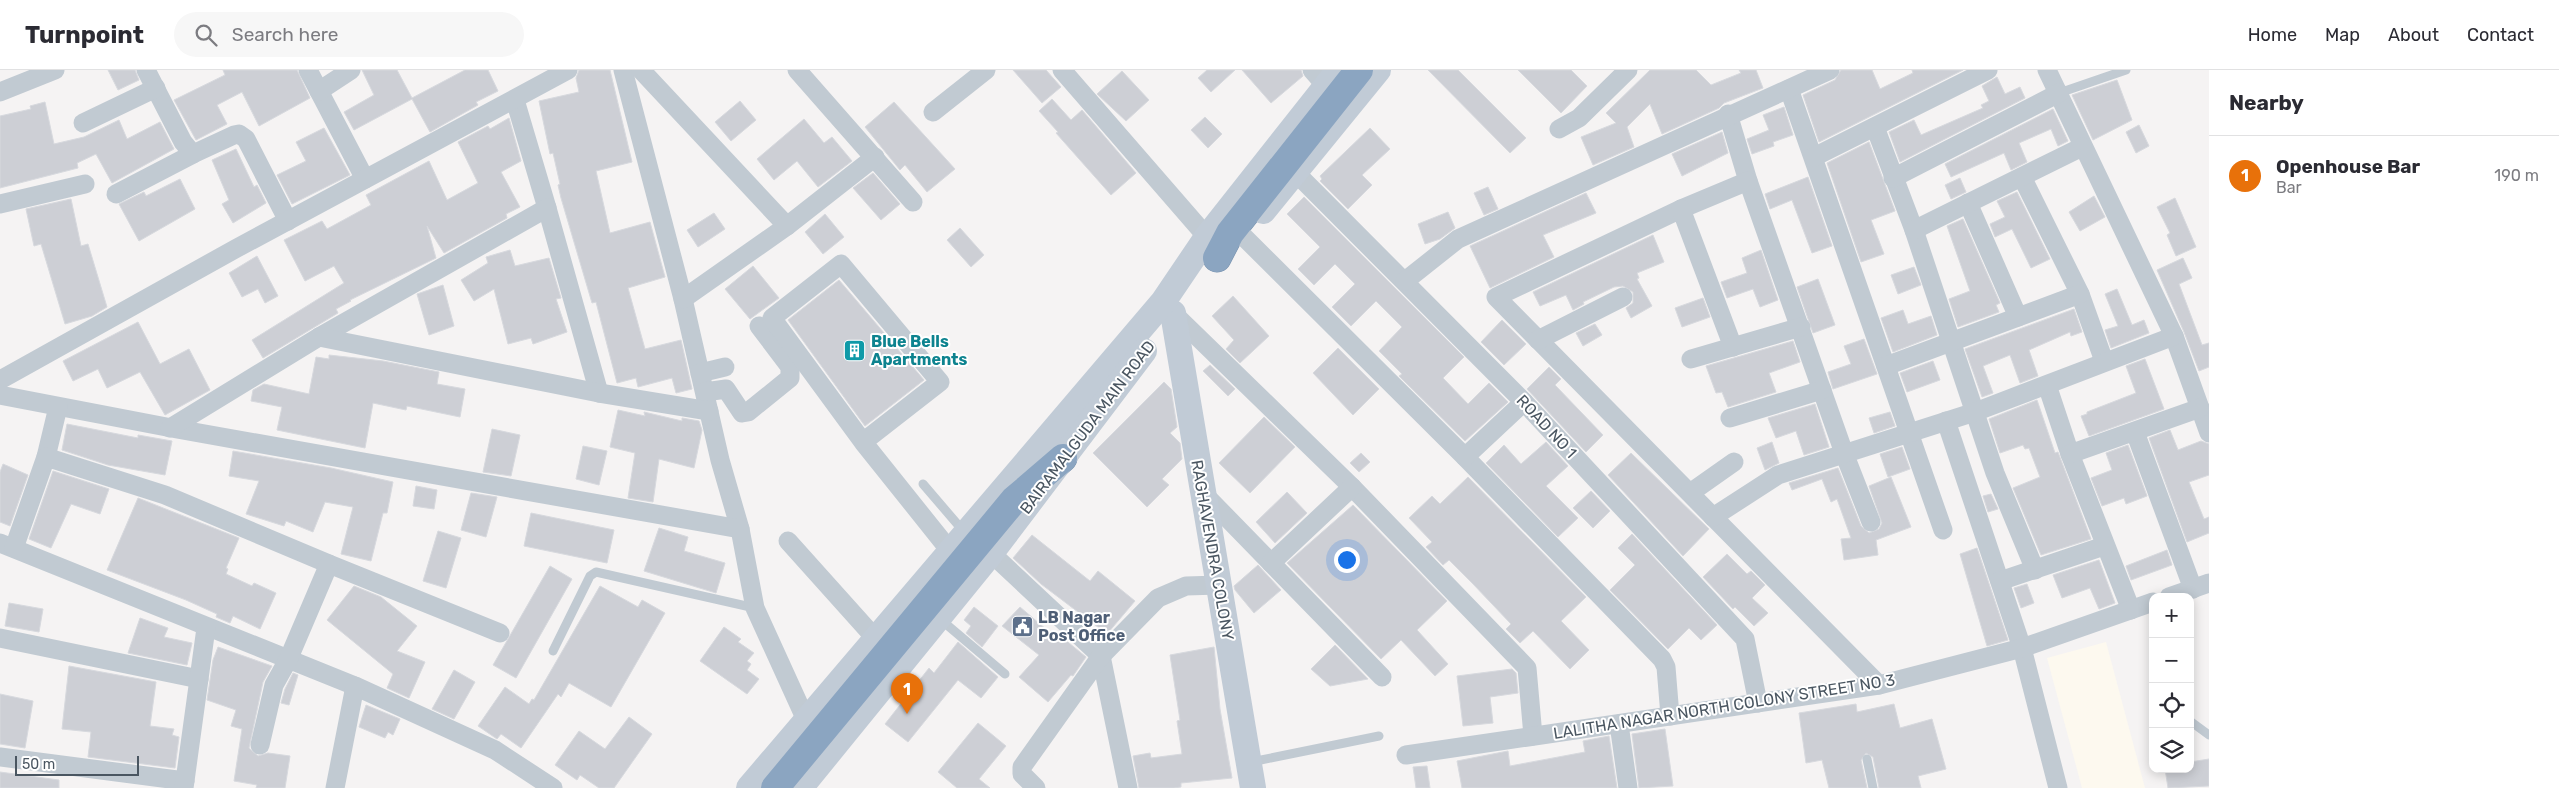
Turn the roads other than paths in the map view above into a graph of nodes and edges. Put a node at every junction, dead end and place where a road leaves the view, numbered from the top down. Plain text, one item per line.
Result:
1 (55, 70) edge
2 (146, 70) edge
3 (308, 70) edge
4 (351, 70) edge
5 (568, 70) edge
6 (623, 70) edge
7 (641, 70) edge
8 (986, 70) edge
9 (1062, 70) edge
10 (1359, 70) edge
11 (1378, 70) edge
12 (1628, 70) edge
13 (1830, 70) edge
14 (1988, 70) edge
15 (2047, 70) edge
16 (2126, 70) edge
17 (804, 72) edge
18 (1325, 75) edge
19 (156, 88) junction
20 (1789, 89) junction
21 (319, 91) junction
22 (0, 92) edge
23 (2059, 93) junction
24 (515, 100) junction
25 (932, 112) dead end
26 (1728, 114) junction
27 (83, 123) dead end
28 (1875, 126) junction
29 (1559, 129) dead end
30 (2082, 147) junction
31 (193, 154) junction
32 (875, 157) junction
33 (1814, 157) junction
34 (1296, 173) junction
35 (2022, 177) junction
36 (1893, 178) junction
37 (365, 179) junction
38 (1748, 181) junction
39 (85, 184) dead end
40 (116, 194) dead end
41 (913, 202) dead end
42 (1968, 203) junction
43 (0, 204) edge
44 (547, 208) junction
45 (1681, 209) junction
46 (288, 221) junction
47 (787, 226) junction
48 (1914, 230) junction
49 (1242, 235) junction
50 (1212, 247) junction
51 (1405, 281) junction
52 (2080, 294) junction
53 (1623, 297) dead end
54 (683, 299) junction
55 (1173, 313) junction
56 (2018, 317) junction
57 (759, 326) dead end
58 (1800, 327) junction
59 (2174, 336) junction
60 (319, 337) junction
61 (1538, 340) junction
62 (1950, 342) junction
63 (1733, 347) junction
64 (1691, 360) dead end
65 (2104, 361) junction
66 (1886, 366) junction
67 (724, 367) dead end
68 (700, 373) junction
69 (0, 380) edge
70 (2048, 385) junction
71 (1822, 390) junction
72 (705, 392) junction
73 (599, 393) junction
74 (0, 395) edge
75 (1524, 402) junction
76 (58, 407) junction
77 (2200, 408) junction
78 (709, 411) junction
79 (1975, 412) junction
80 (1730, 418) dead end
81 (1946, 421) junction
82 (170, 428) junction
83 (2135, 432) junction
84 (1911, 433) junction
85 (2209, 433) edge
86 (863, 442) junction
87 (1844, 453) junction
88 (2070, 454) junction
89 (1465, 456) junction
90 (46, 457) junction
91 (1063, 458) junction
92 (1734, 462) dead end
93 (1994, 473) junction
94 (1966, 481) junction
95 (923, 484) dead end
96 (1352, 487) junction
97 (1690, 493) junction
98 (1203, 494) junction
99 (1713, 517) junction
100 (1871, 522) dead end
101 (740, 529) junction
102 (1943, 530) dead end
103 (788, 541) dead end
104 (959, 543) junction
105 (2104, 546) junction
106 (4, 549) edge
107 (991, 553) junction
108 (1271, 563) junction
109 (329, 564) junction
110 (2034, 570) junction
111 (2000, 581) junction
112 (1219, 585) junction
113 (2201, 586) edge
114 (2181, 593) edge
115 (2149, 603) edge
116 (755, 608) junction
117 (2130, 610) junction
118 (939, 618) junction
119 (206, 628) junction
120 (500, 632) dead end
121 (0, 638) edge
122 (875, 638) junction
123 (2022, 648) junction
124 (553, 651) dead end
125 (1101, 656) junction
126 (288, 660) junction
127 (1005, 674) dead end
128 (1382, 677) dead end
129 (199, 679) junction
130 (1879, 685) junction
131 (355, 686) junction
132 (1758, 703) junction
133 (1670, 716) junction
134 (806, 720) junction
135 (1619, 724) junction
136 (2194, 724) edge
137 (2209, 735) edge
138 (1379, 736) dead end
139 (1533, 736) junction
140 (260, 745) dead end
141 (1406, 756) dead end
142 (0, 757) edge
143 (1866, 758) dead end
144 (1251, 775) edge
145 (185, 785) edge
146 (335, 788) edge
147 (553, 788) edge
148 (749, 788) edge
149 (775, 788) edge
150 (800, 788) edge
151 (1036, 788) edge
152 (1128, 788) edge
153 (1628, 788) edge
154 (1873, 788) edge
155 (2058, 788) edge

1 - 22 street
2 - 19 street
3 - 21 street
4 - 21 street
5 - 24 street
6 - 54 street
7 - 47 street
8 - 25 street
9 - 50 street
10 - 50 highway
11 - 34 main road, BAIRAMALGUDA MAIN ROAD
12 - 29 street
13 - 20 street
14 - 28 street
15 - 23 street
16 - 23 lane
17 - 32 street
18 - 50 main road
19 - 27 street
19 - 31 street
20 - 26 street
20 - 33 street
21 - 37 street
23 - 30 street
23 - 36 street
24 - 37 street
24 - 44 street
26 - 38 street
26 - 51 street
28 - 33 street
28 - 36 street
30 - 35 street
30 - 59 street
31 - 40 street
31 - 46 street
32 - 41 street
32 - 47 street
33 - 66 street
34 - 49 main road, BAIRAMALGUDA MAIN ROAD
34 - 51 street, ROAD NO 1
35 - 42 street
35 - 52 street
36 - 48 street
37 - 46 street
38 - 45 street
38 - 58 street
39 - 43 street
42 - 48 street
42 - 56 street
44 - 60 street
44 - 73 street
45 - 61 street
45 - 63 street
46 - 69 street
47 - 54 street
48 - 62 street
49 - 50 main road, BAIRAMALGUDA MAIN ROAD
49 - 89 street
50 - 55 main road, BAIRAMALGUDA MAIN ROAD
50 - 104 main road
51 - 75 street, ROAD NO 1
52 - 56 street
52 - 65 street
53 - 61 street
54 - 68 street
55 - 91 main road, BAIRAMALGUDA MAIN ROAD
55 - 96 street
55 - 98 main road, RAGHAVENDRA COLONY
56 - 62 street
57 - 72 street
58 - 63 street
58 - 71 street
59 - 65 street
59 - 77 street
60 - 73 street
60 - 82 street
61 - 97 street
62 - 66 street
62 - 79 street
63 - 64 street
65 - 70 street
66 - 84 street
67 - 68 street
68 - 72 street
70 - 79 street
70 - 88 street
71 - 80 street
71 - 87 street
72 - 78 street
73 - 78 street
74 - 76 street
75 - 89 street
75 - 132 street, ROAD NO 1
76 - 82 street
76 - 90 street
77 - 83 street
77 - 85 street
78 - 101 street
79 - 81 street
79 - 93 street
81 - 84 street
81 - 94 street
82 - 101 street
83 - 88 street
83 - 113 street
84 - 87 street
84 - 102 street
86 - 86 street
86 - 104 street
87 - 99 street
87 - 100 street
88 - 105 street
89 - 133 street
90 - 106 street
90 - 109 street
91 - 107 main road, BAIRAMALGUDA MAIN ROAD
91 - 149 highway
92 - 97 street
93 - 94 street
93 - 110 street
94 - 111 street
95 - 104 lane
96 - 108 street
96 - 139 street
97 - 99 street
98 - 108 street
98 - 112 main road, RAGHAVENDRA COLONY
99 - 130 street
101 - 116 street
103 - 122 street
104 - 122 main road
105 - 110 street
105 - 117 street
106 - 119 street
107 - 118 main road, BAIRAMALGUDA MAIN ROAD
107 - 125 street
108 - 128 street
109 - 120 street
109 - 126 street
110 - 111 street
111 - 123 street
112 - 125 street
112 - 144 main road, RAGHAVENDRA COLONY
113 - 114 street
115 - 117 street, LALITHA NAGAR NORTH COLONY STREET NO 3
116 - 124 lane
116 - 134 street
117 - 123 street, LALITHA NAGAR NORTH COLONY STREET NO 3
118 - 127 lane
118 - 150 main road, BAIRAMALGUDA MAIN ROAD
119 - 126 street
119 - 129 street
121 - 129 street
122 - 134 main road
123 - 130 street, LALITHA NAGAR NORTH COLONY STREET NO 3
123 - 155 street
125 - 151 street
125 - 152 street
126 - 131 street
126 - 140 street
129 - 145 street
130 - 132 street, LALITHA NAGAR NORTH COLONY STREET NO 3
131 - 146 street
131 - 147 street
132 - 133 street, LALITHA NAGAR NORTH COLONY STREET NO 3
133 - 135 street, LALITHA NAGAR NORTH COLONY STREET NO 3
134 - 148 main road
135 - 139 street, LALITHA NAGAR NORTH COLONY STREET NO 3
135 - 153 street
136 - 137 lane
138 - 144 lane
139 - 141 street, LALITHA NAGAR NORTH COLONY STREET NO 3
142 - 145 street
143 - 154 lane

